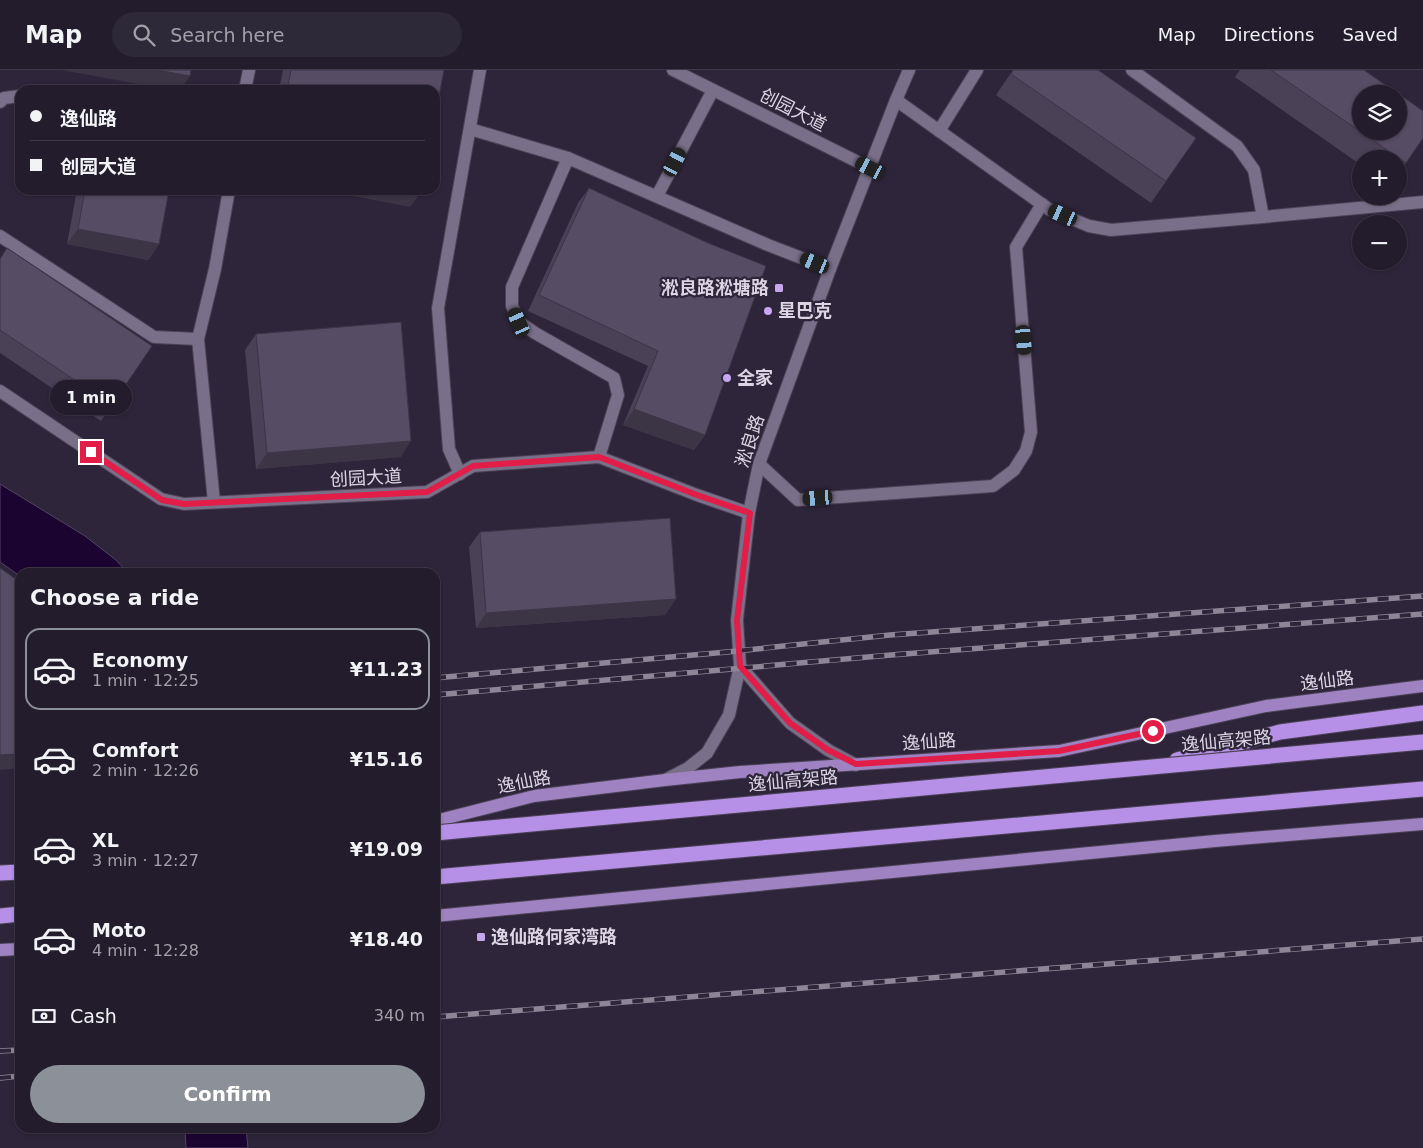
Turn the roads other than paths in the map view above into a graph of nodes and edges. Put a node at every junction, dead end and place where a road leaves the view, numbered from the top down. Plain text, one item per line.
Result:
1 (248, 70) edge
2 (480, 70) edge
3 (673, 70) edge
4 (910, 70) edge
5 (977, 70) edge
6 (1132, 70) edge
7 (246, 85) edge
8 (713, 90) junction
9 (15, 97) edge
10 (896, 100) junction
11 (0, 102) edge
12 (470, 130) junction
13 (939, 131) junction
14 (568, 158) junction
15 (870, 168) junction
16 (228, 195) edge
17 (656, 196) junction
18 (1423, 202) edge
19 (1042, 204) junction
20 (1263, 217) junction
21 (0, 236) edge
22 (830, 270) junction
23 (198, 339) junction
24 (0, 391) edge
25 (599, 457) junction
26 (759, 464) junction
27 (460, 474) junction
28 (214, 502) junction
29 (750, 513) junction
30 (740, 666) junction
31 (1423, 686) edge
32 (1423, 714) edge
33 (1423, 742) edge
34 (1423, 749) edge
35 (856, 764) junction
36 (1155, 766) junction
37 (665, 780) junction
38 (1423, 789) edge
39 (440, 820) edge
40 (1423, 824) edge
41 (440, 829) edge
42 (440, 833) edge
43 (15, 866) edge
44 (0, 867) edge
45 (15, 872) edge
46 (0, 874) edge
47 (440, 876) edge
48 (15, 914) edge
49 (0, 916) edge
50 (440, 916) edge
51 (15, 949) edge
52 (0, 950) edge

1 - 7 street
2 - 12 street
3 - 8 street, 创园大道
4 - 10 street, 淞良路
5 - 13 street
6 - 20 street
8 - 15 street, 创园大道
8 - 17 street
9 - 11 street
10 - 13 street
10 - 15 street, 淞良路
12 - 14 street
12 - 27 street
13 - 19 street
14 - 17 street
14 - 25 street
15 - 22 street, 淞良路
16 - 23 street
17 - 22 street
18 - 20 street
19 - 20 street
19 - 26 street
21 - 23 street
22 - 26 street, 淞良路
23 - 28 street
24 - 28 street, 创园大道
25 - 27 street, 创园大道
25 - 29 street, 创园大道
26 - 29 street, 淞良路
27 - 28 street, 创园大道
29 - 30 street, 淞良路
30 - 35 street
30 - 37 street, 淞良路
31 - 35 main road, 逸仙路
32 - 36 highway, bridge
33 - 36 highway, 逸仙高架路, bridge
34 - 41 main road
35 - 37 main road, 逸仙路
36 - 42 highway, 逸仙高架路, bridge
37 - 39 main road, 逸仙路
38 - 47 highway
40 - 50 main road
43 - 44 main road
45 - 46 highway
48 - 49 highway
51 - 52 main road

